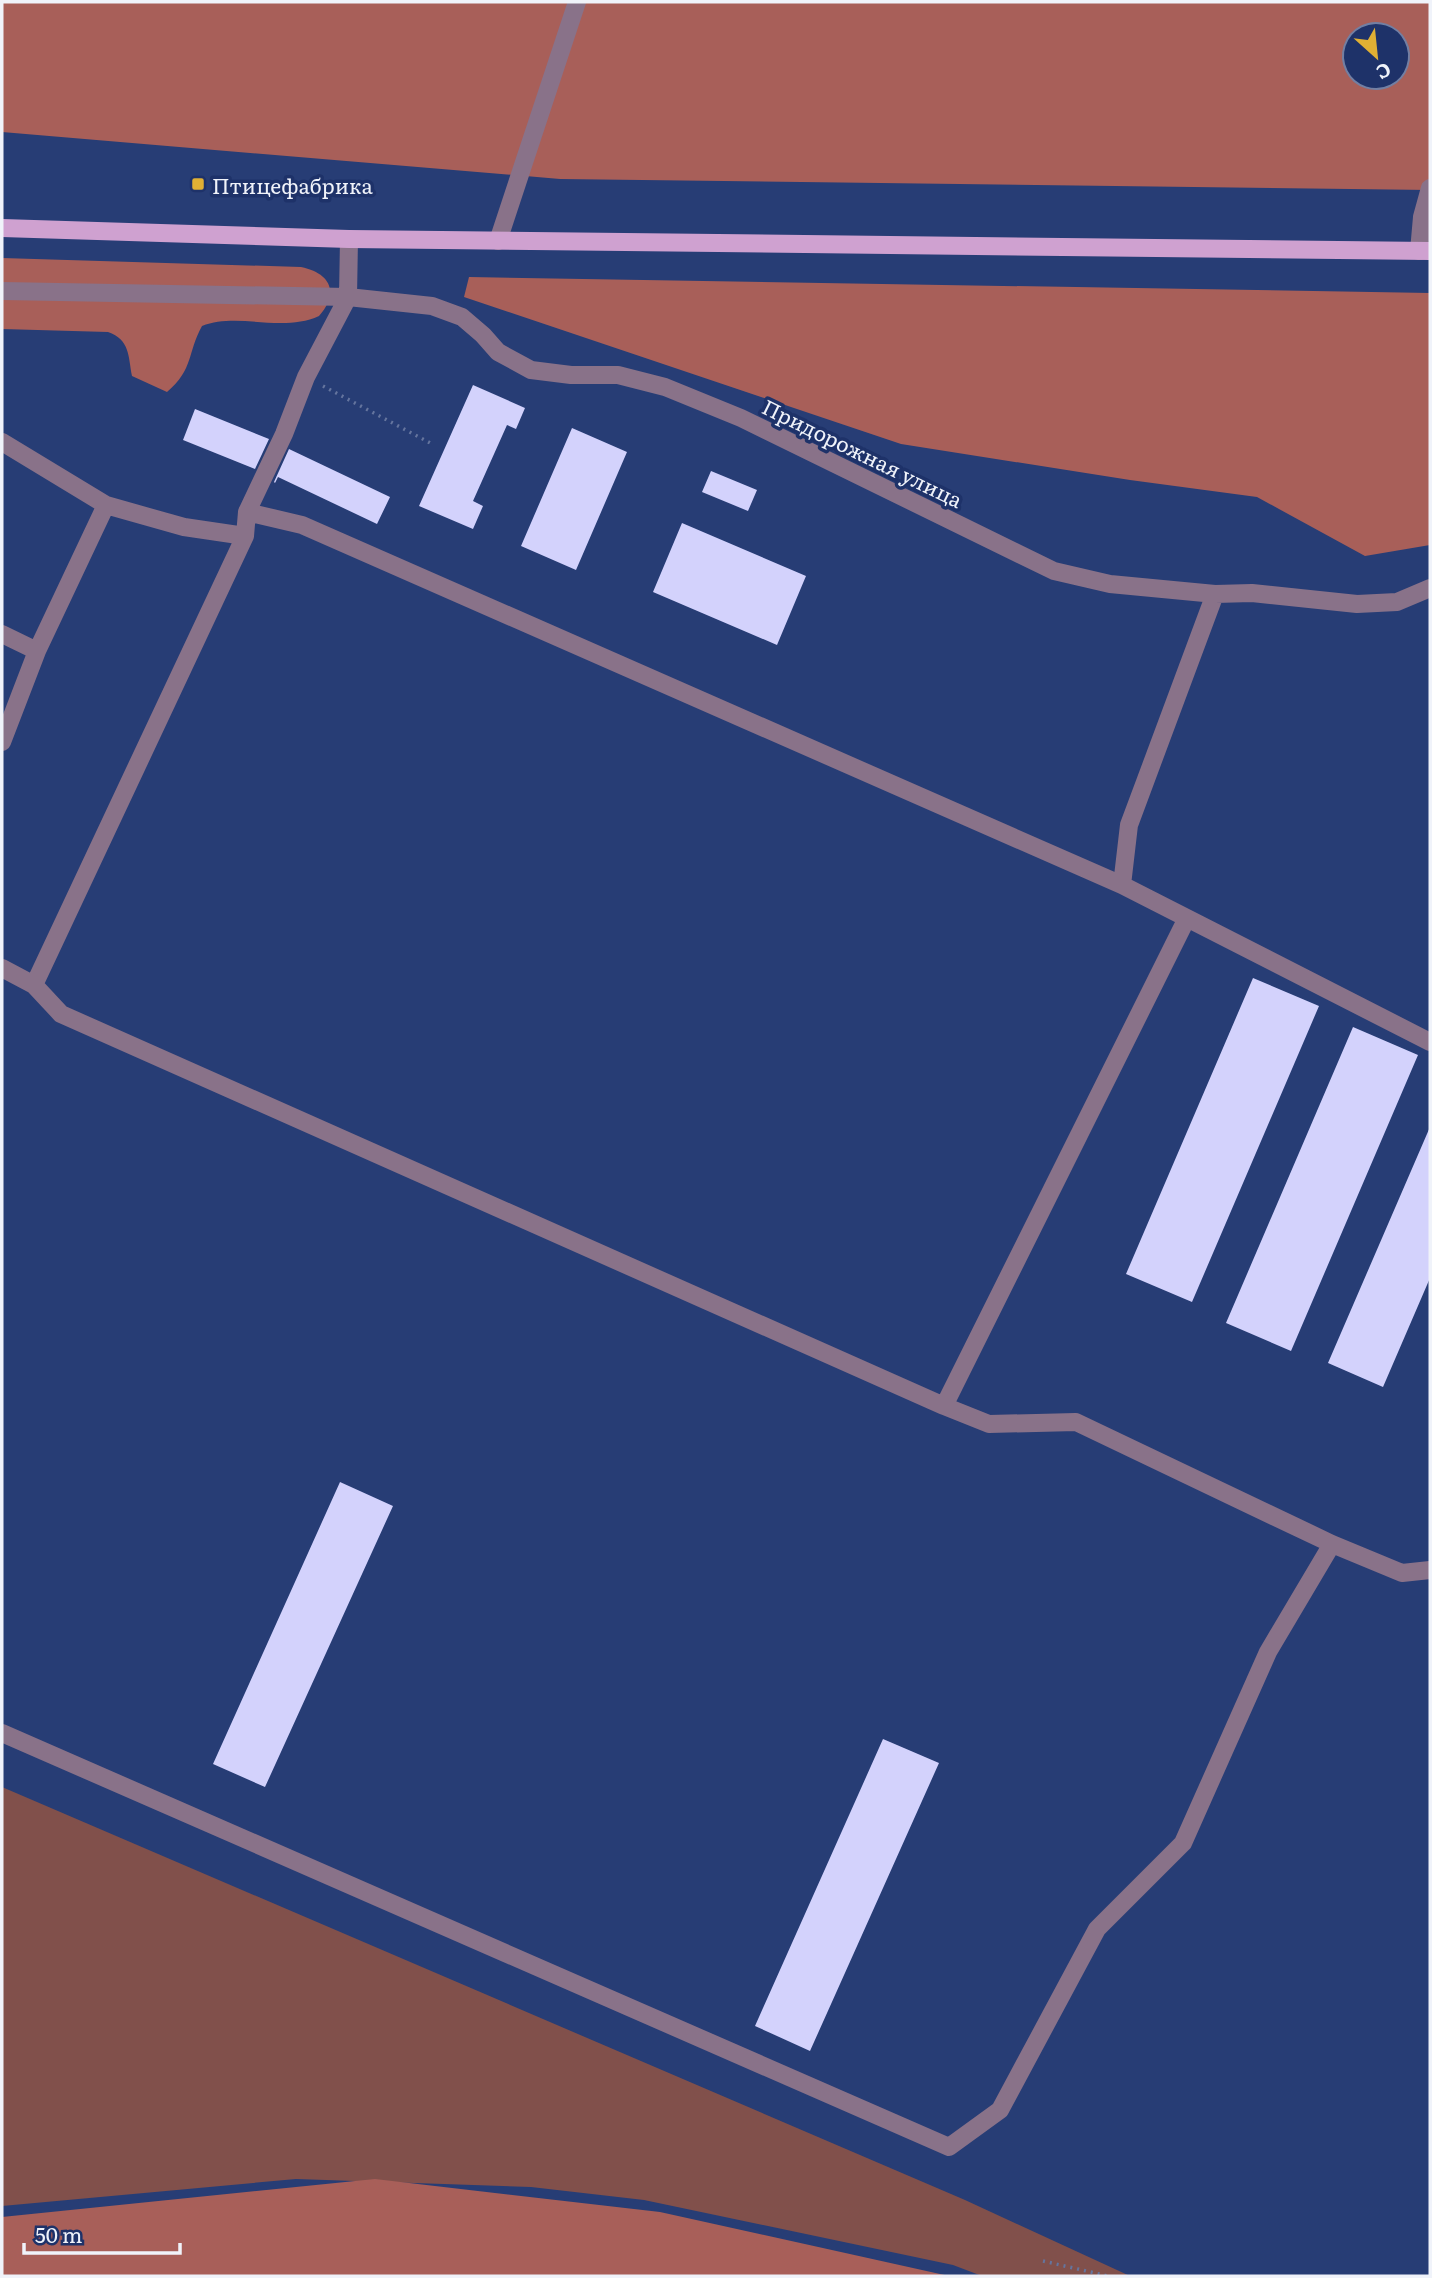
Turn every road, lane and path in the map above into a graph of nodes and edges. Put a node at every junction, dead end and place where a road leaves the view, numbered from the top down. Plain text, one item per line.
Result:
1 (577, 2) edge
2 (1430, 188) edge
3 (2, 228) edge
4 (349, 239) junction
5 (498, 241) junction
6 (1425, 251) edge
7 (2, 291) edge
8 (348, 297) junction
9 (306, 377) junction
10 (2, 442) edge
11 (433, 445) dead end
12 (106, 505) junction
13 (247, 512) junction
14 (245, 536) junction
15 (1430, 588) edge
16 (1215, 594) junction
17 (2, 634) edge
18 (37, 651) junction
19 (2, 742) edge
20 (1122, 886) junction
21 (1187, 918) junction
22 (2, 968) edge
23 (34, 985) junction
24 (1430, 1042) edge
25 (944, 1406) junction
26 (1332, 1544) junction
27 (1430, 1570) edge
28 (2, 1733) edge
29 (1043, 2262) dead end
30 (1108, 2276) edge

1 - 5 street
2 - 6 street
3 - 4 main road
4 - 5 main road
4 - 8 street
5 - 6 main road
7 - 8 street, Придорожная улица
8 - 9 street
8 - 16 street, Придорожная улица
9 - 11 path
9 - 13 street
10 - 12 street
12 - 14 street
12 - 18 street
13 - 14 street
13 - 20 street
14 - 23 street
15 - 16 street, Придорожная улица
16 - 20 street
17 - 18 street
18 - 19 street
20 - 21 street
21 - 24 street
21 - 25 street
22 - 23 street
23 - 25 street
25 - 26 street
26 - 27 street
26 - 28 street
29 - 30 path

